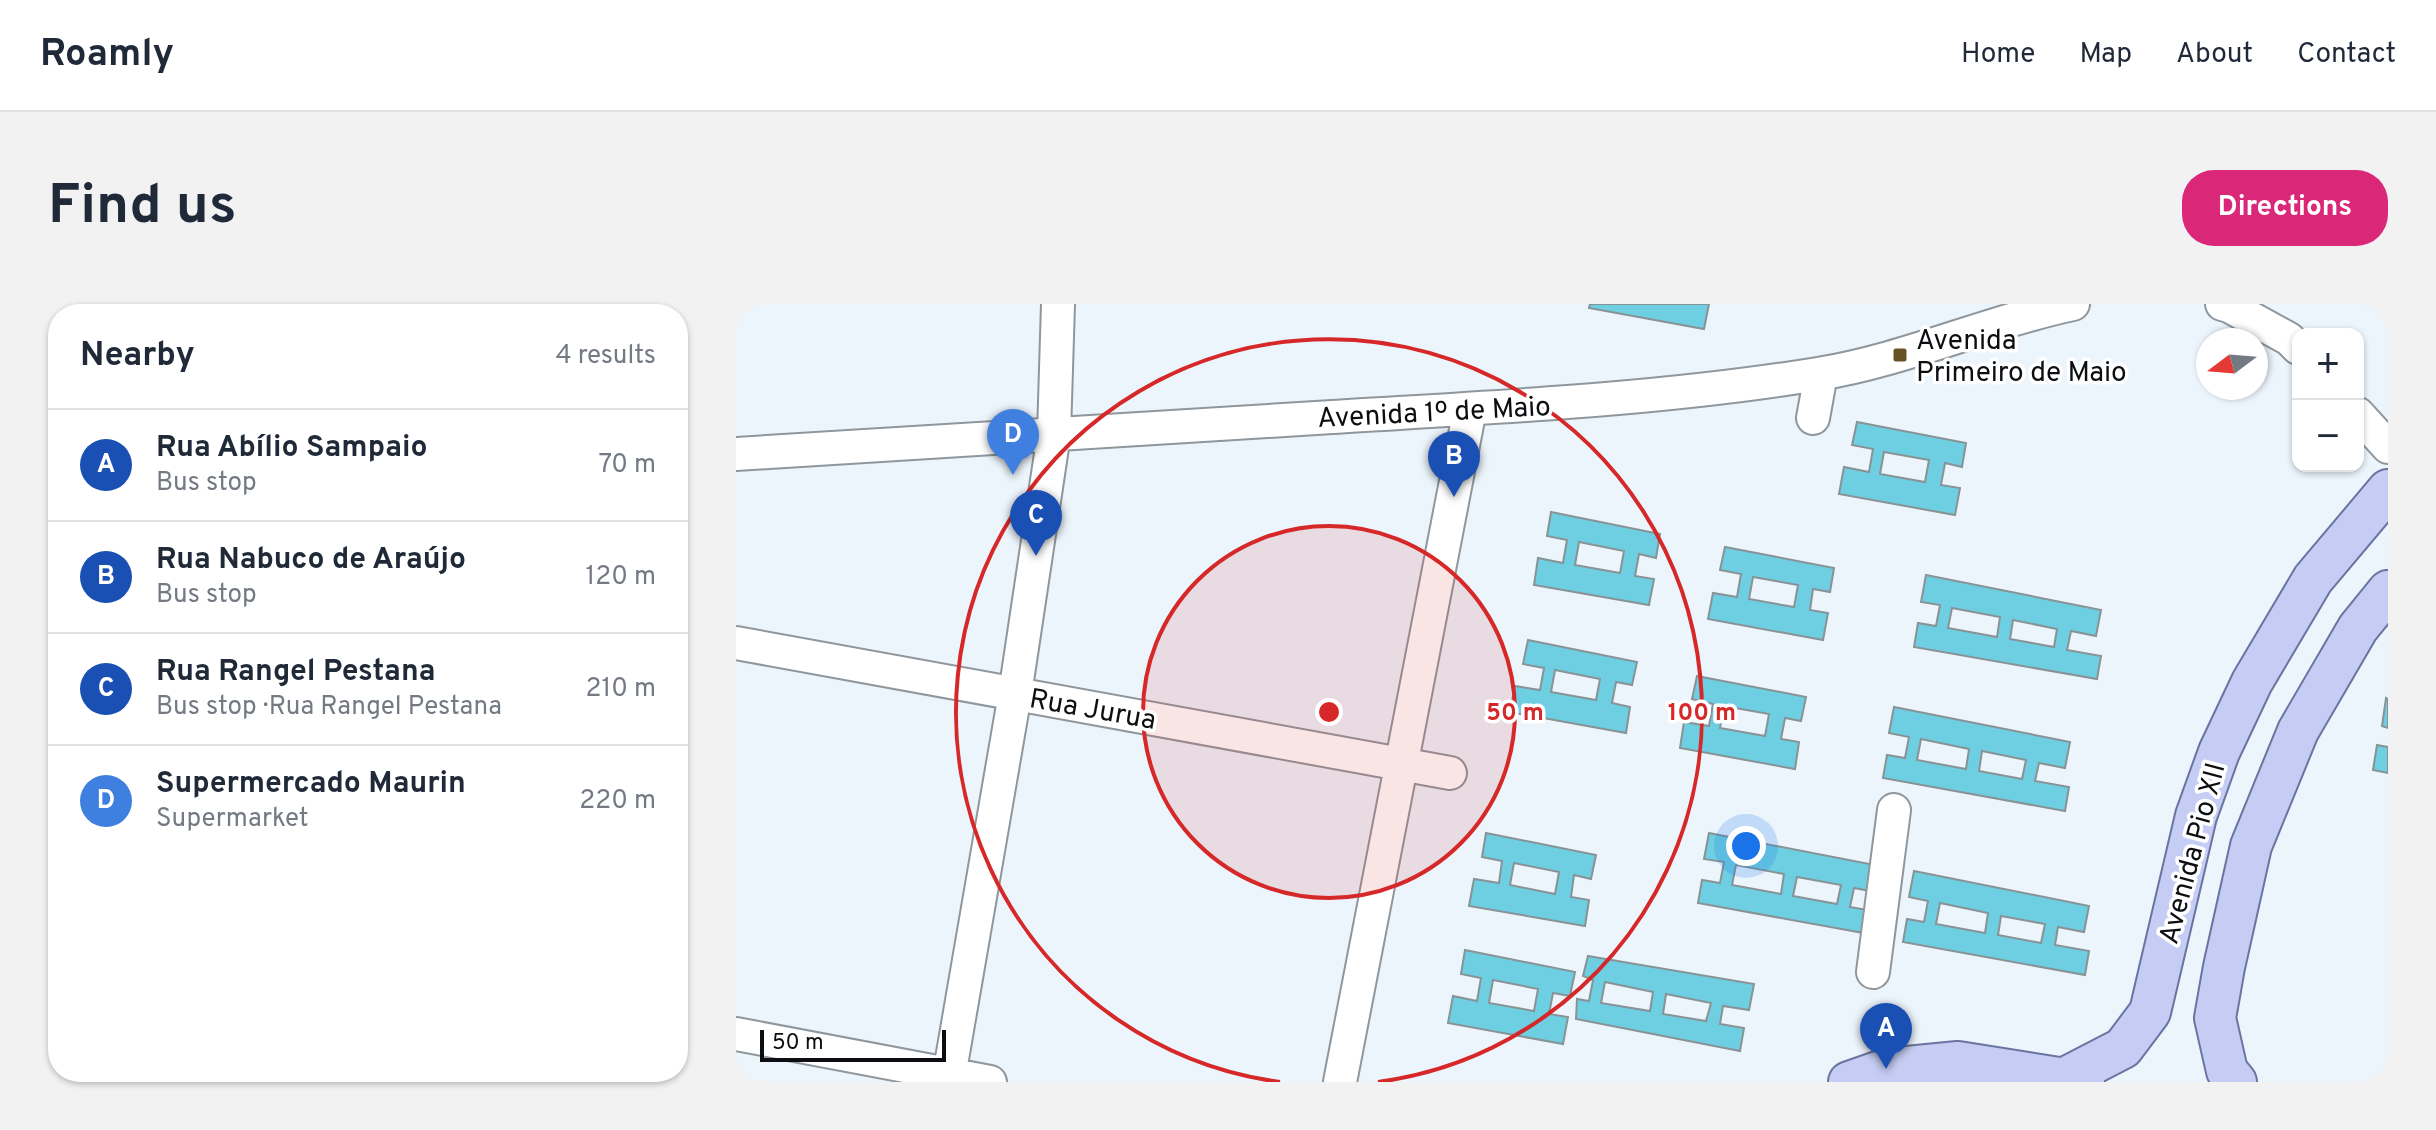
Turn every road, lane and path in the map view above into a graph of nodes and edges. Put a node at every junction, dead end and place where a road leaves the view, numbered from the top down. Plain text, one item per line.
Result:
1 (1058, 304) edge
2 (2222, 304) edge
3 (2052, 306) edge
4 (2292, 342) edge
5 (1821, 374) junction
6 (1470, 409) junction
7 (1813, 418) dead end
8 (2364, 421) edge
9 (1054, 434) junction
10 (2388, 447) edge
11 (736, 454) edge
12 (2388, 490) edge
13 (2388, 591) edge
14 (736, 643) edge
15 (1015, 694) junction
16 (1403, 763) junction
17 (1450, 773) dead end
18 (1894, 810) dead end
19 (1873, 972) dead end
20 (736, 1034) edge
21 (949, 1078) edge
22 (2074, 1080) edge
23 (990, 1082) edge
24 (1340, 1082) edge
25 (1849, 1082) edge
26 (2236, 1082) edge

1 - 9 street
2 - 4 street
3 - 5 street, Avenida 1º de Maio
5 - 6 street, Avenida 1º de Maio
5 - 7 street
6 - 9 street, Avenida 1º de Maio
6 - 16 street
8 - 10 street
9 - 11 street, Avenida 1º de Maio
9 - 15 street
12 - 22 main road, Avenida Pio XII
13 - 26 main road, Avenida Pio XII
14 - 15 street, Rua Jurua
15 - 16 street, Rua Jurua
15 - 21 street
16 - 17 street, Rua Jurua
16 - 24 street
18 - 19 street
20 - 21 street
21 - 23 street
22 - 25 main road

